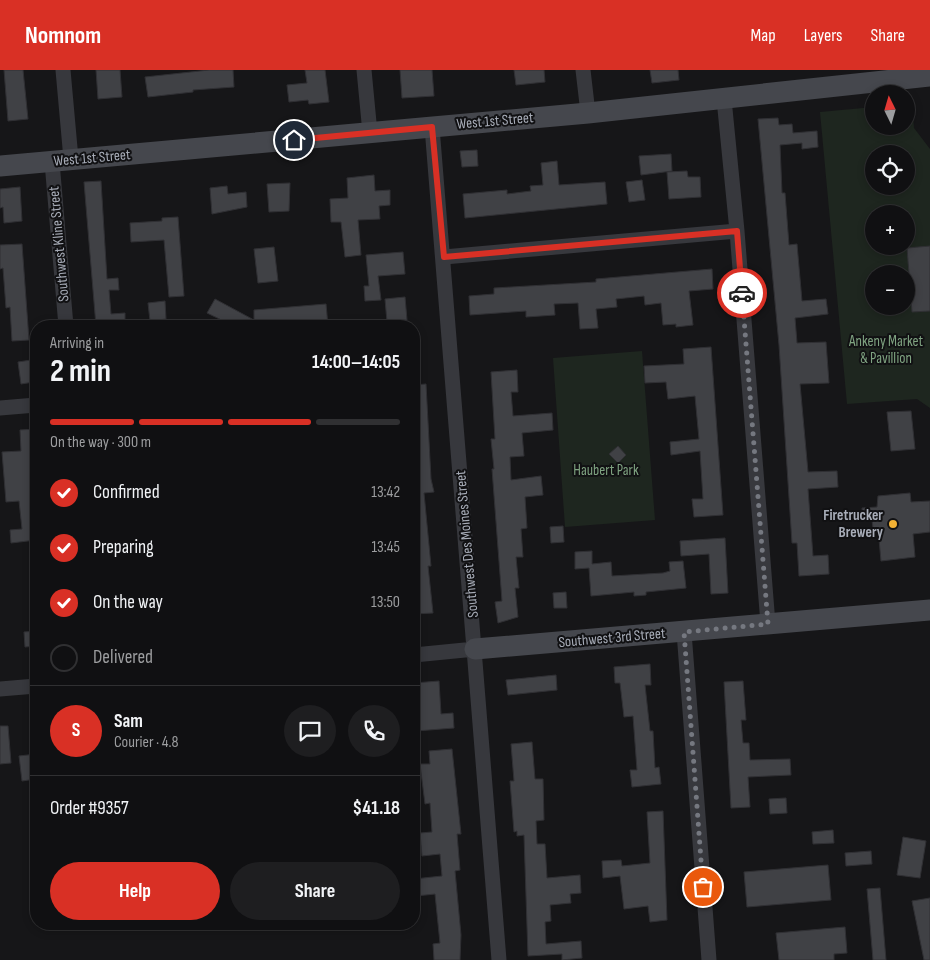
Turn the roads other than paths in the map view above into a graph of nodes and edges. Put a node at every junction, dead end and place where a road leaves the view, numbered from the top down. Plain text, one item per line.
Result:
1 (63, 70) edge
2 (364, 70) edge
3 (583, 70) edge
4 (930, 76) edge
5 (724, 100) junction
6 (588, 113) junction
7 (432, 127) junction
8 (370, 133) junction
9 (62, 160) junction
10 (0, 166) edge
11 (737, 231) junction
12 (444, 257) junction
13 (66, 320) edge
14 (30, 406) edge
15 (0, 408) edge
16 (930, 610) edge
17 (768, 624) junction
18 (684, 632) junction
19 (475, 649) junction
20 (420, 654) edge
21 (30, 686) edge
22 (0, 689) edge
23 (499, 960) edge
24 (709, 960) edge

1 - 9 street, Southwest Kline Street
2 - 8 street
3 - 6 street
4 - 5 main road, West 1st Street
5 - 6 main road, West 1st Street
5 - 11 street
6 - 7 main road, West 1st Street
7 - 8 main road, West 1st Street
7 - 12 street, Southwest Des Moines Street
8 - 9 main road, West 1st Street
9 - 10 main road, West 1st Street
9 - 13 street, Southwest Kline Street
11 - 12 street
11 - 17 street
12 - 19 street, Southwest Des Moines Street
14 - 15 street
16 - 17 main road, Southwest 3rd Street
17 - 18 main road, Southwest 3rd Street
18 - 19 main road, Southwest 3rd Street
18 - 24 street
19 - 20 street, Southwest 3rd Street
19 - 23 street, Southwest Des Moines Street
21 - 22 street

